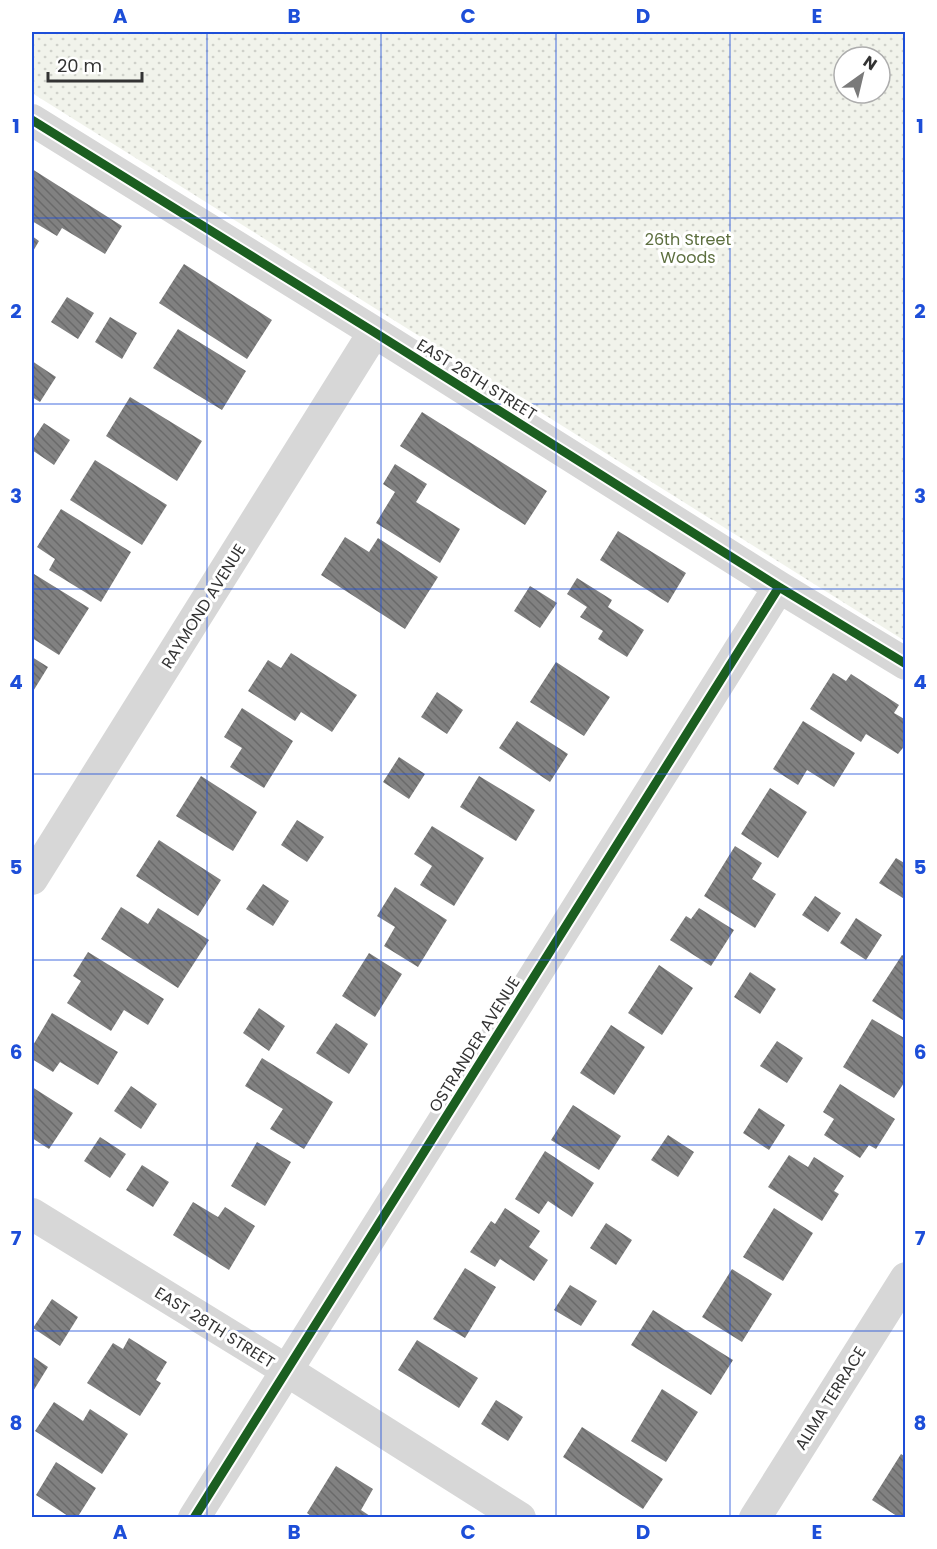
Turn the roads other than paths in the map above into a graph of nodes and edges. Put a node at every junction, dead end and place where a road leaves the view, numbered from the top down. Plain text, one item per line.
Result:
1 (32, 120) edge
2 (374, 332) junction
3 (779, 587) junction
4 (906, 664) edge
5 (32, 879) edge
6 (32, 1214) edge
7 (906, 1278) edge
8 (286, 1370) junction
9 (194, 1518) edge
10 (520, 1518) edge
11 (755, 1518) edge

1 - 2 street, EAST 26TH STREET
2 - 3 street, EAST 26TH STREET
2 - 5 street, RAYMOND AVENUE
3 - 4 street, EAST 26TH STREET
3 - 8 street, OSTRANDER AVENUE
6 - 8 street, EAST 28TH STREET
7 - 11 street, ALIMA TERRACE
8 - 9 street, OSTRANDER AVENUE
8 - 10 street, EAST 28TH STREET

